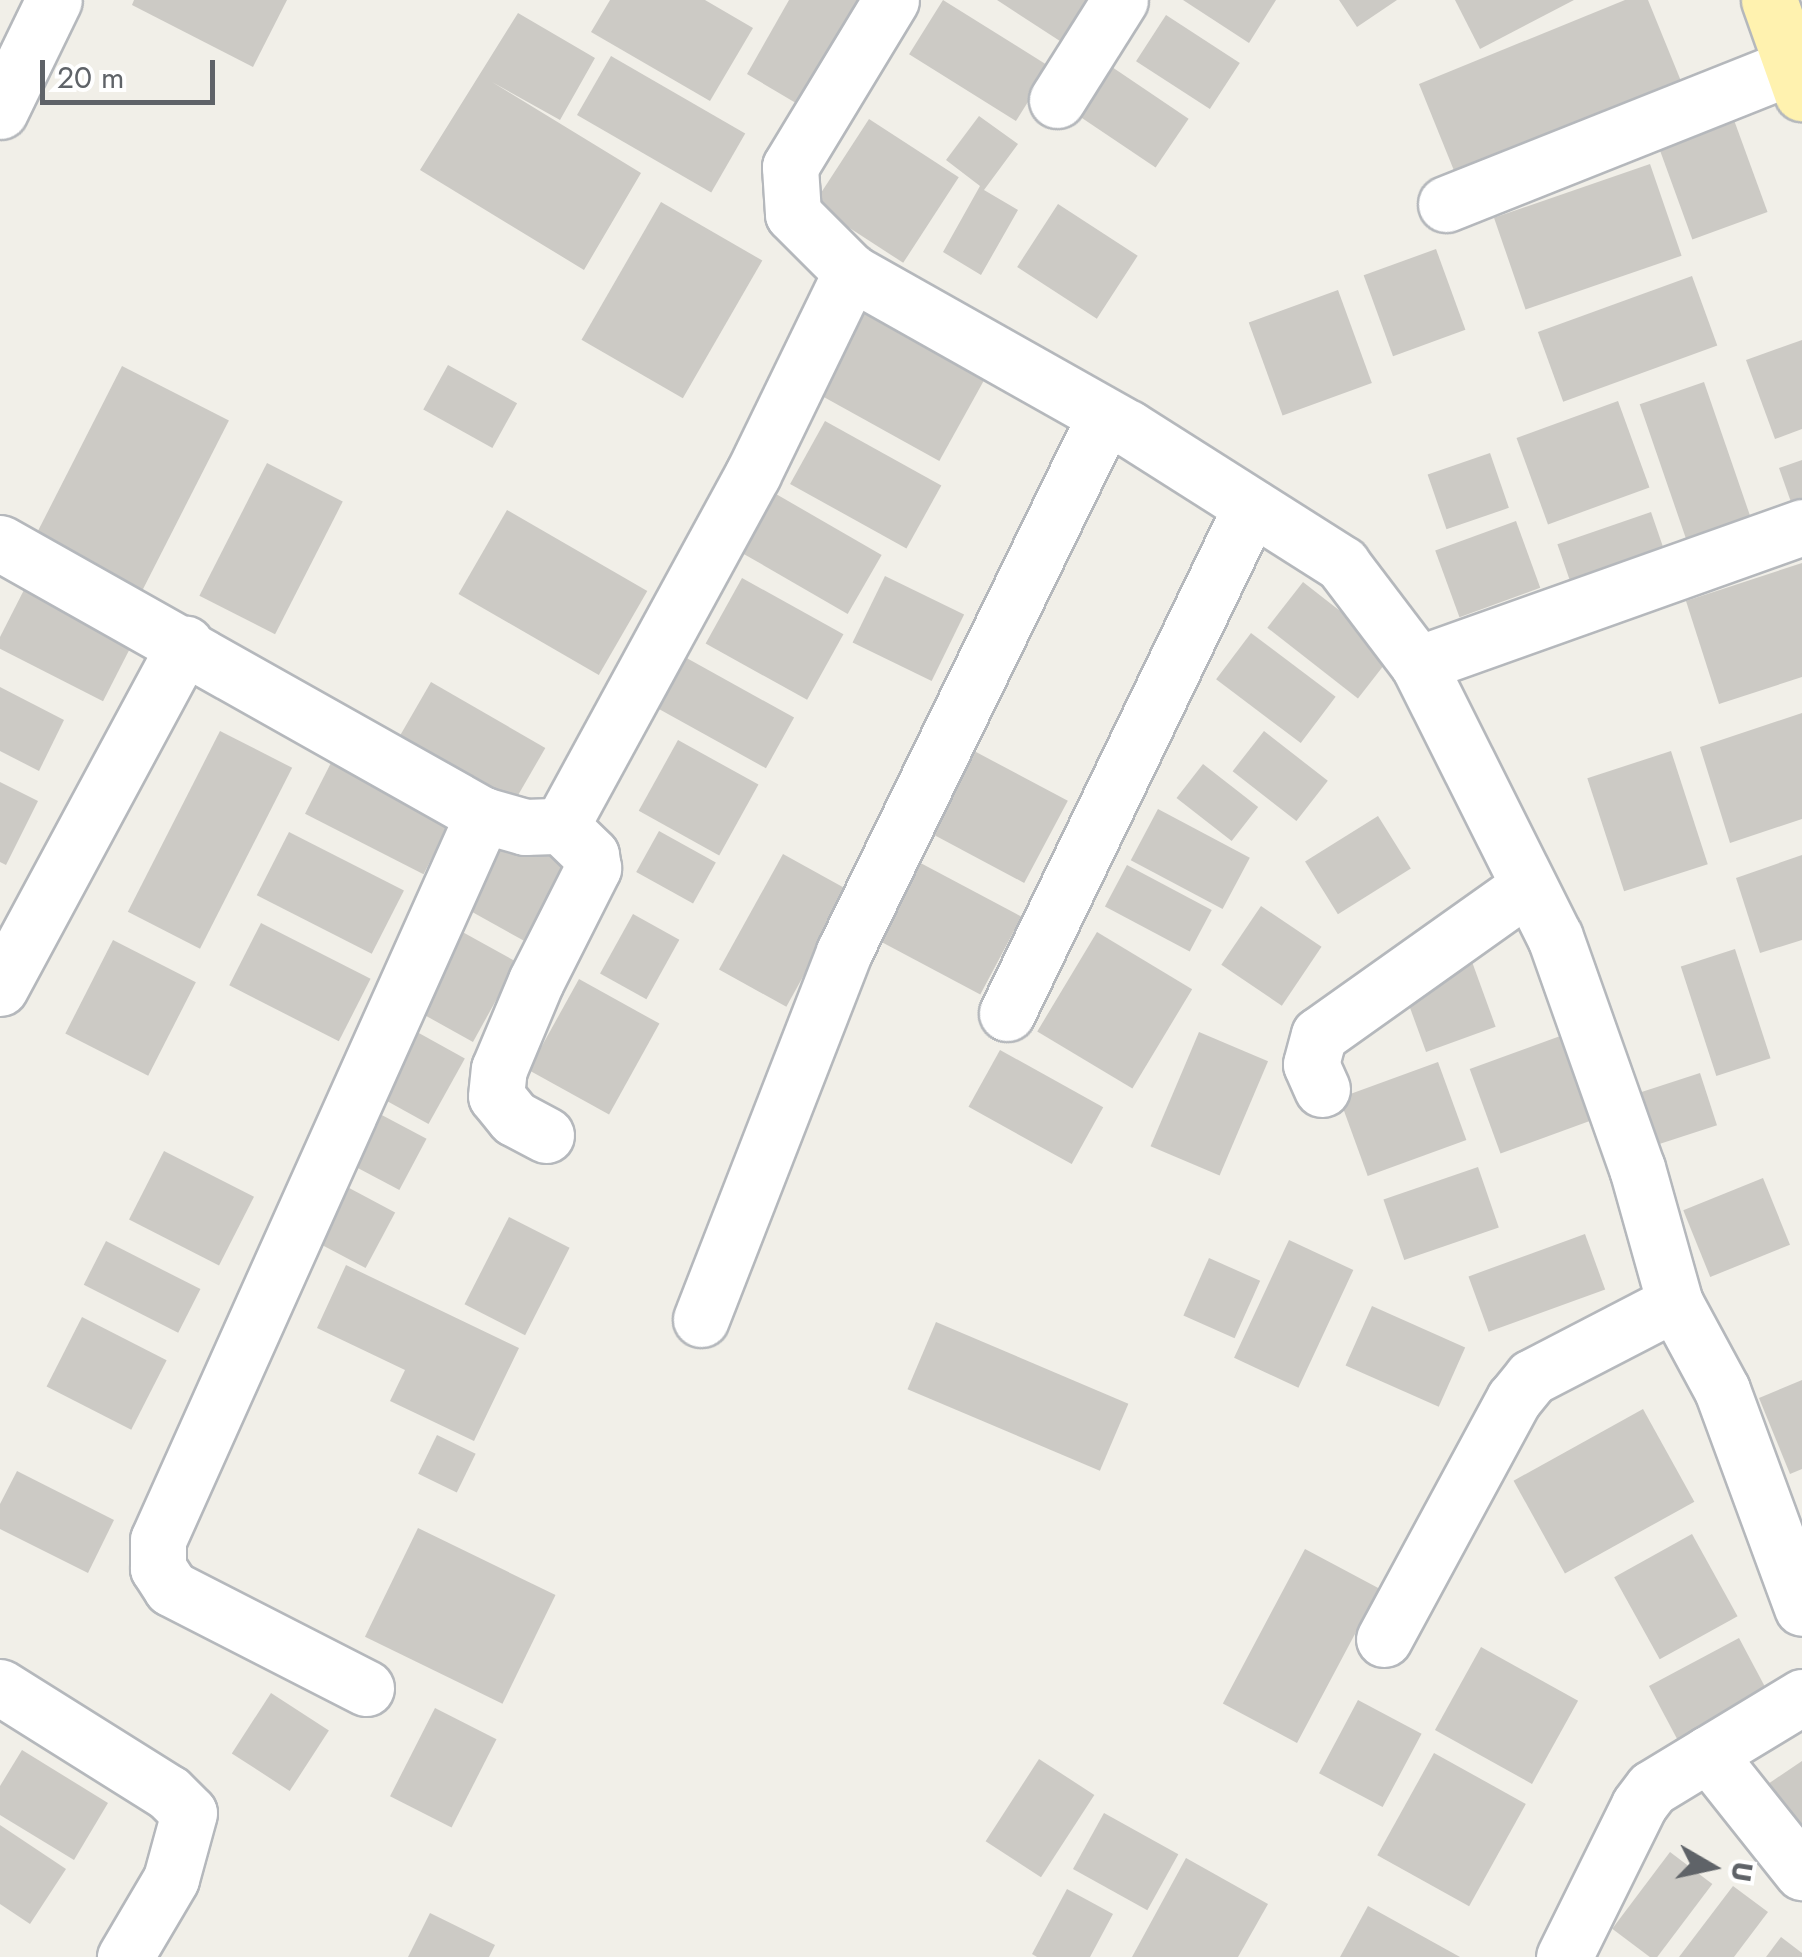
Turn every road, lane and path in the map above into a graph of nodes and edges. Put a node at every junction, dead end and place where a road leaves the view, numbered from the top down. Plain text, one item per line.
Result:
1 (54, 0) edge
2 (890, 0) edge
3 (1120, 0) edge
4 (1769, 0) edge
5 (1797, 80) edge
6 (1057, 100) dead end
7 (0, 111) edge
8 (1446, 204) dead end
9 (851, 272) junction
10 (1105, 416) junction
11 (1251, 507) junction
12 (1802, 527) edge
13 (3, 552) edge
14 (185, 644) junction
15 (1418, 664) junction
16 (483, 815) junction
17 (562, 826) junction
18 (1529, 886) junction
19 (0, 988) edge
20 (1006, 1013) dead end
21 (1322, 1090) dead end
22 (546, 1134) dead end
23 (1675, 1302) junction
24 (700, 1320) dead end
25 (1802, 1608) edge
26 (1384, 1639) dead end
27 (0, 1687) edge
28 (366, 1688) dead end
29 (1802, 1696) edge
30 (1708, 1754) junction
31 (1802, 1872) edge
32 (125, 1957) edge
33 (1564, 1957) edge

1 - 7 street
2 - 9 street
3 - 6 street
4 - 5 main road
5 - 8 street
9 - 10 street
9 - 17 street
10 - 11 street
10 - 24 street
11 - 15 street
11 - 20 street
12 - 15 street
13 - 14 street
14 - 16 street
14 - 19 street
15 - 18 street
16 - 17 street
16 - 28 street
17 - 22 street
18 - 21 street
18 - 23 street
23 - 25 street
23 - 26 street
27 - 32 street
29 - 30 street
30 - 31 street
30 - 33 street

